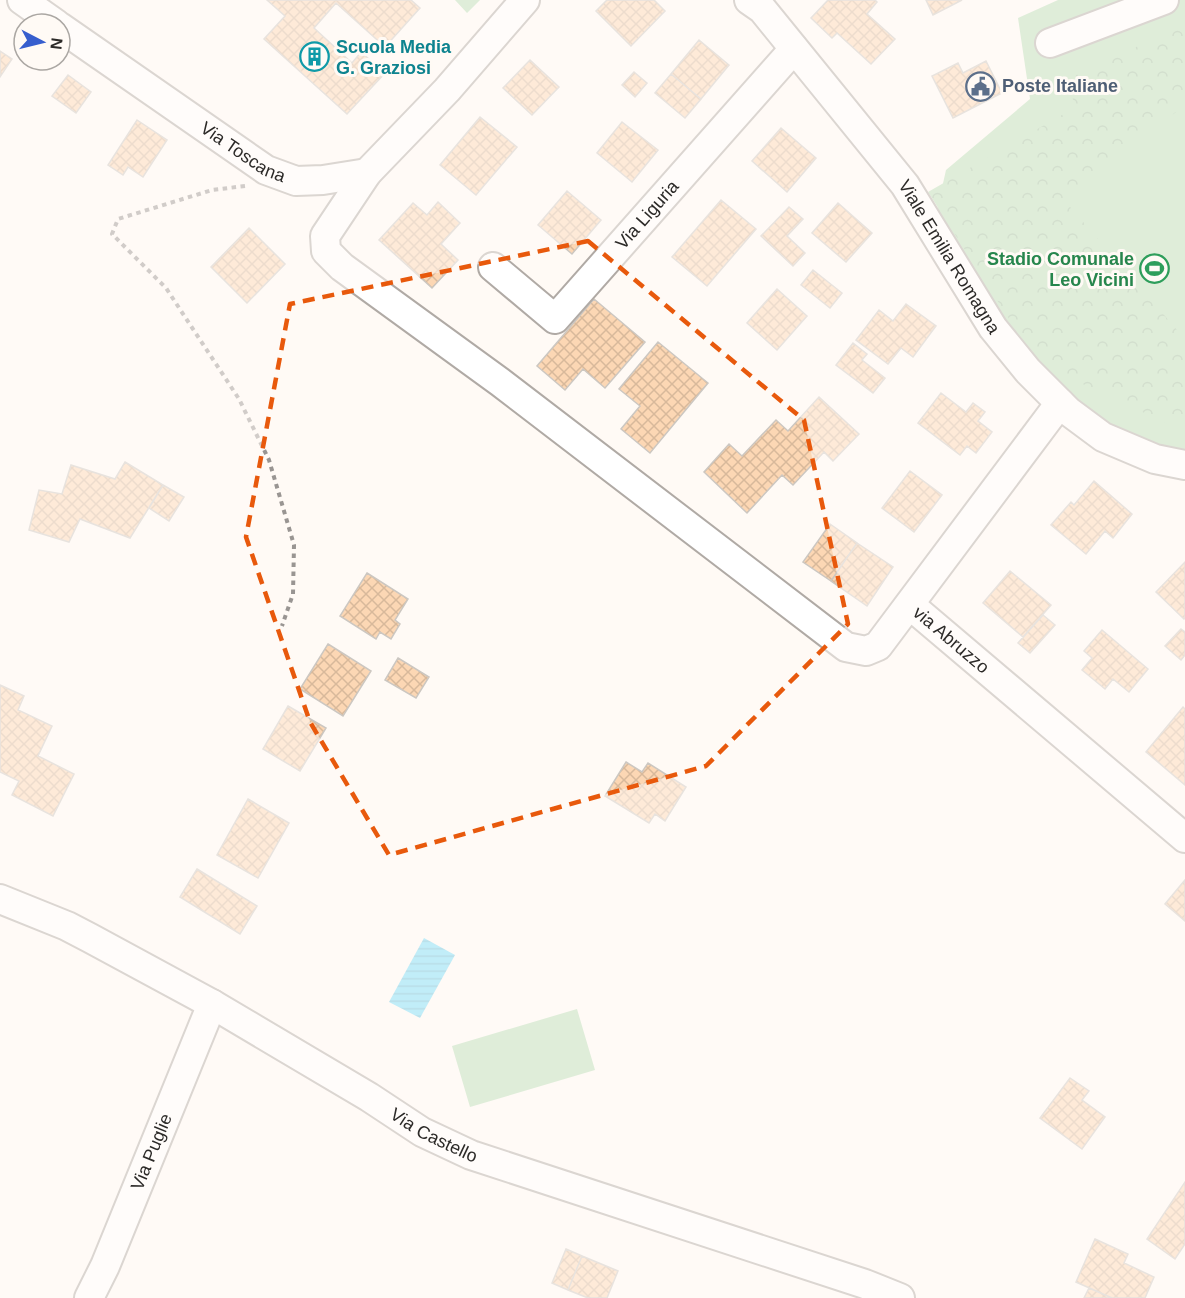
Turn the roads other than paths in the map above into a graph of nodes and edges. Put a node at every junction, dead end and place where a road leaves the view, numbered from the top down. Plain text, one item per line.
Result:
1 (21, 0) edge
2 (525, 0) edge
3 (749, 0) edge
4 (1164, 0) edge
5 (38, 12) edge
6 (72, 35) edge
7 (1050, 43) dead end
8 (794, 49) junction
9 (368, 173) junction
10 (493, 267) dead end
11 (1060, 403) junction
12 (1185, 465) edge
13 (910, 605) junction
14 (1185, 838) edge
15 (0, 899) edge
16 (212, 1004) junction
17 (89, 1298) edge
18 (900, 1298) edge

1 - 5 street
2 - 9 street
3 - 8 street, Viale Emilia Romagna
4 - 7 street
6 - 9 street, Via Toscana
8 - 10 street, Via Liguria
8 - 11 street, Viale Emilia Romagna
9 - 13 street
11 - 12 street, Viale Emilia Romagna
11 - 13 street, via Abruzzo
13 - 14 street, via Abruzzo
15 - 16 street, Via Castello
16 - 17 street, Via Puglie
16 - 18 street, Via Castello

